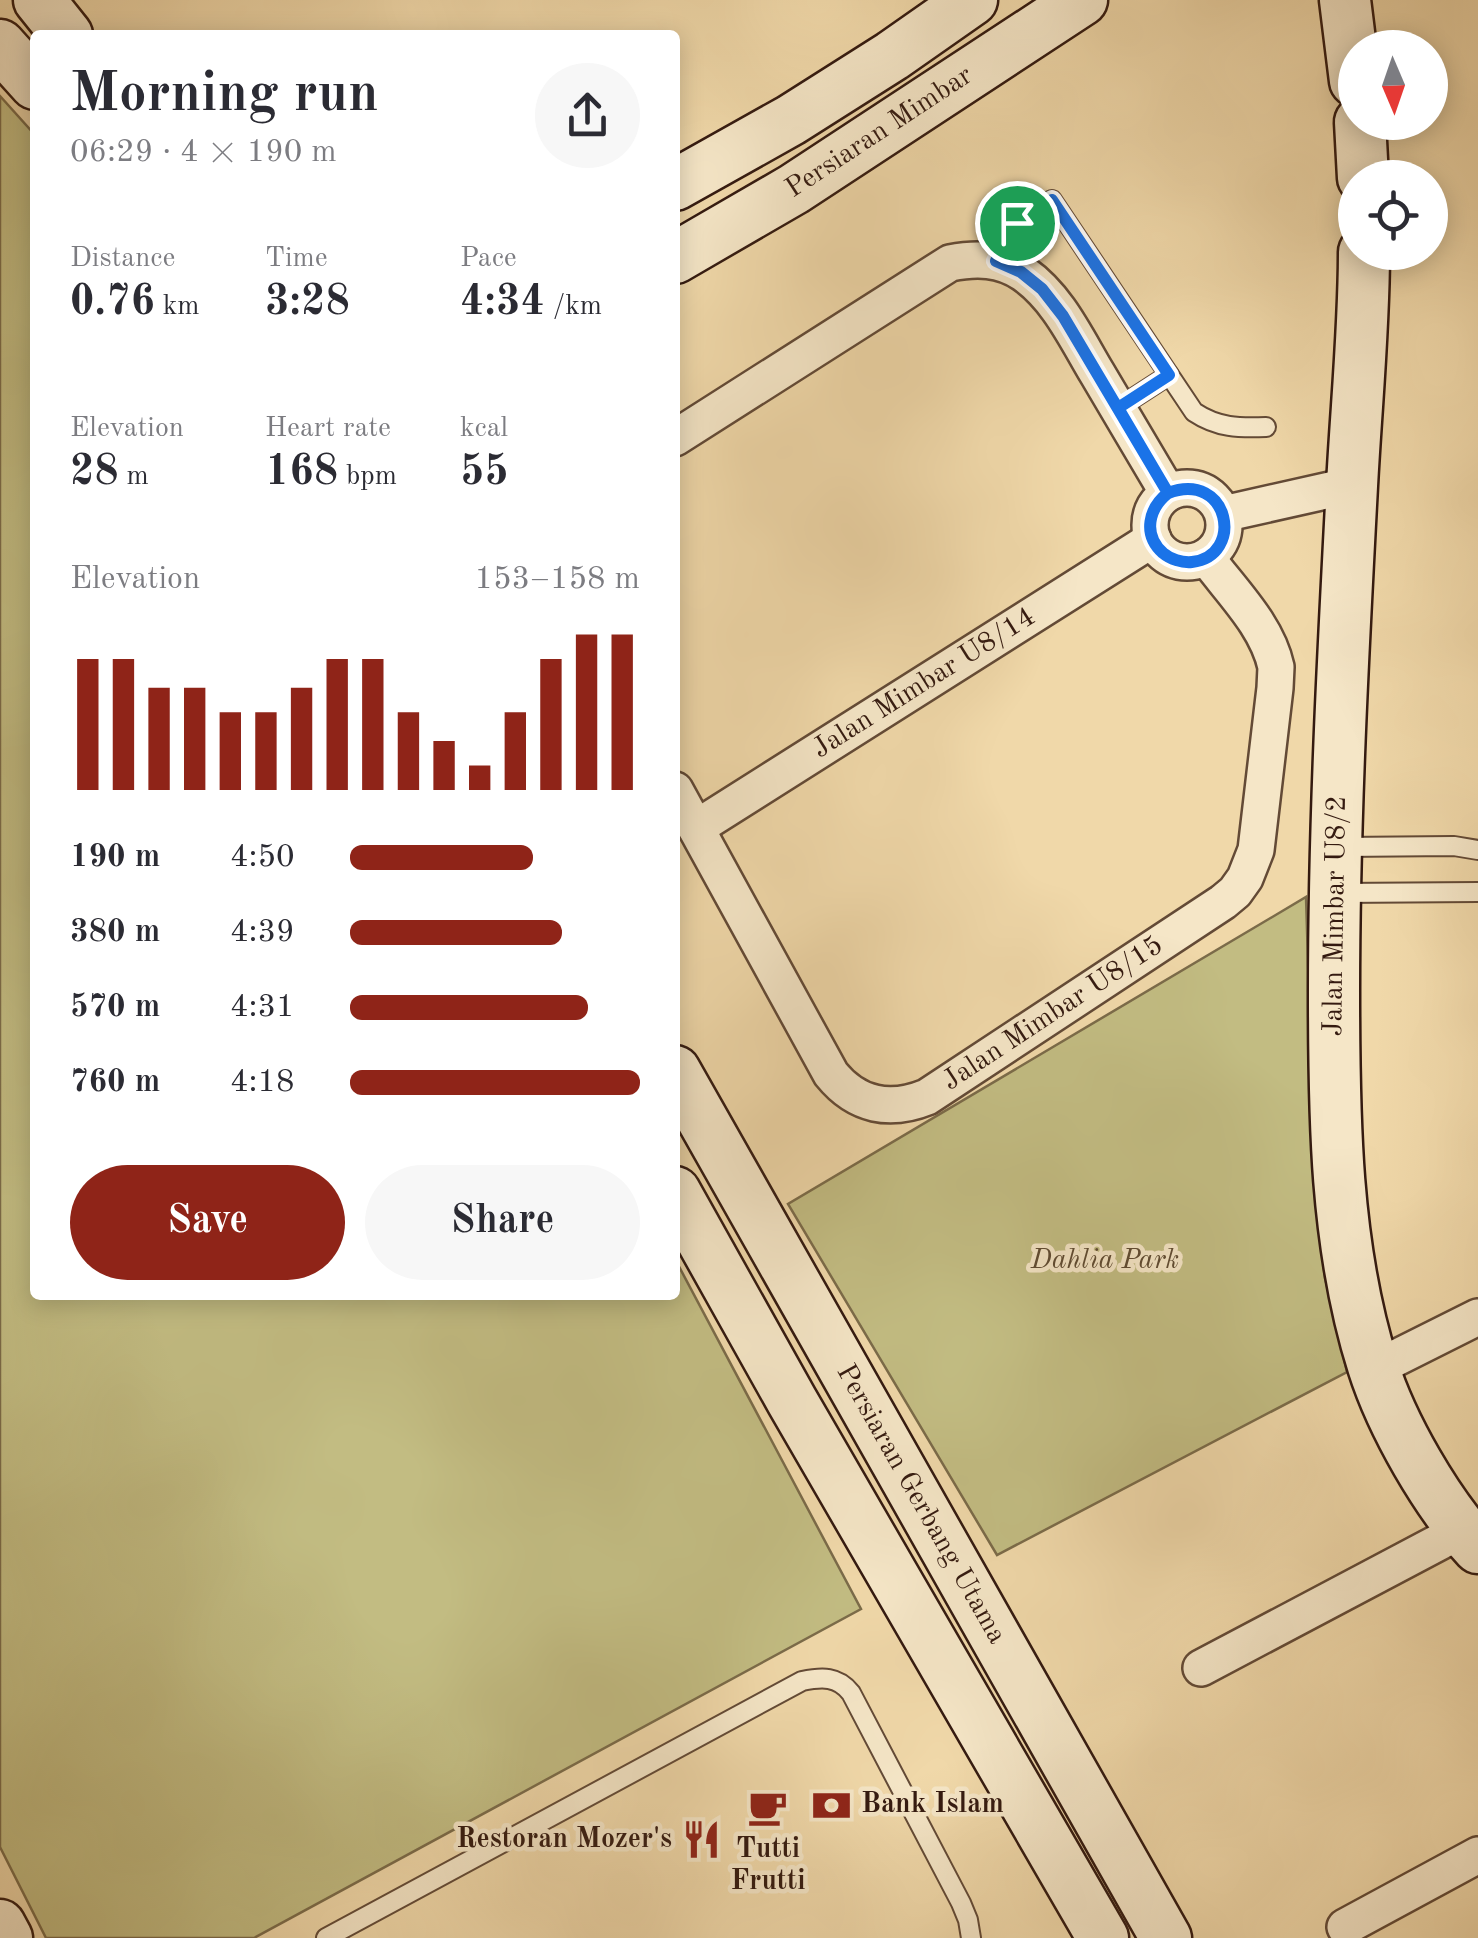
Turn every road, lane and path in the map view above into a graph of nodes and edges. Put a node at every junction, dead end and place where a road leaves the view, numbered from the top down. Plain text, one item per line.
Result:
1 (39, 0) edge
2 (972, 0) edge
3 (1082, 0) edge
4 (1345, 0) edge
5 (63, 30) edge
6 (1349, 30) edge
7 (0, 46) edge
8 (30, 79) edge
9 (680, 182) edge
10 (680, 255) edge
11 (996, 261) junction
12 (1364, 270) edge
13 (1169, 375) junction
14 (1118, 408) junction
15 (1266, 427) dead end
16 (680, 435) edge
17 (1352, 485) junction
18 (1168, 493) junction
19 (1223, 514) junction
20 (1153, 539) junction
21 (1206, 557) junction
22 (680, 799) edge
23 (696, 828) junction
24 (1478, 850) edge
25 (1335, 870) junction
26 (1478, 892) edge
27 (680, 1081) edge
28 (680, 1201) edge
29 (1478, 1317) edge
30 (1374, 1369) junction
31 (1470, 1539) edge
32 (1201, 1668) dead end
33 (1478, 1856) edge
34 (0, 1925) edge
35 (1346, 1927) dead end
36 (7, 1938) edge
37 (326, 1938) edge
38 (971, 1938) edge
39 (1103, 1938) edge
40 (1166, 1938) edge

1 - 5 street
2 - 9 street, Persiaran Mimbar
3 - 10 street, Persiaran Mimbar
4 - 6 street
7 - 8 street
11 - 13 lane
11 - 14 street
11 - 16 street
12 - 17 street, Jalan Mimbar U8/2
13 - 14 lane
13 - 15 lane
14 - 18 street
17 - 19 street
17 - 25 street, Jalan Mimbar U8/2
18 - 19 street
18 - 20 street
19 - 21 street
20 - 21 street
20 - 23 street, Jalan Mimbar U8/14
21 - 23 street, Jalan Mimbar U8/15
22 - 23 street, Jalan Mimbar U8/15
24 - 25 lane
25 - 26 lane
25 - 30 street, Jalan Mimbar U8/2
27 - 40 street, Persiaran Gerbang Utama
28 - 39 street
29 - 30 street
30 - 31 street, Jalan Mimbar U8/2
31 - 32 street
33 - 35 street
34 - 36 street
37 - 38 lane

